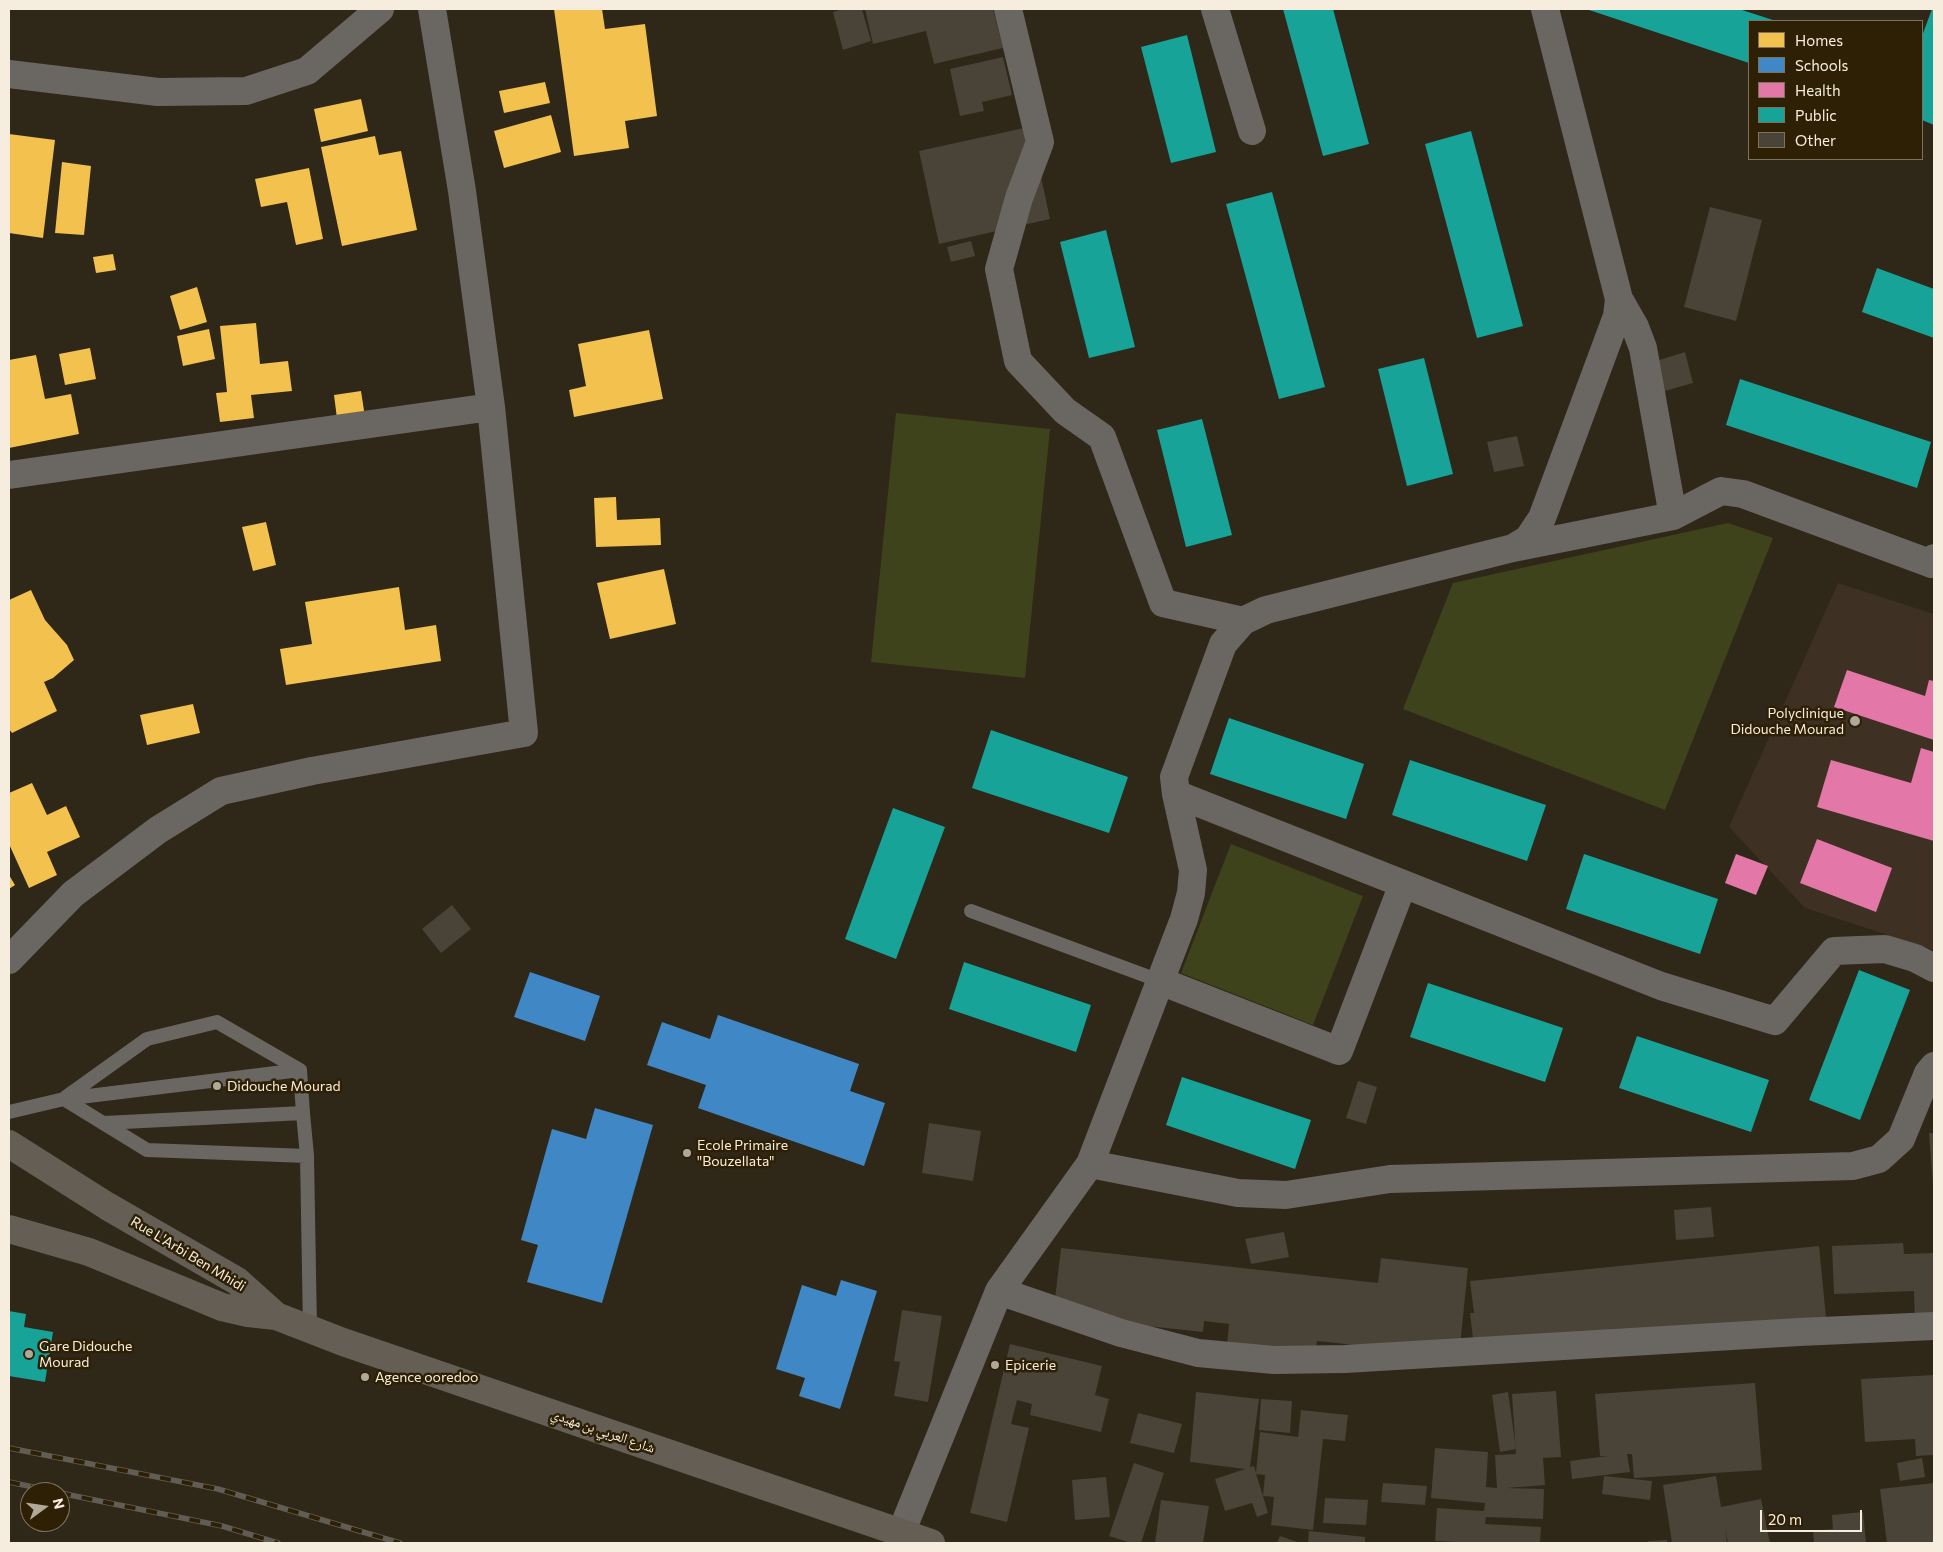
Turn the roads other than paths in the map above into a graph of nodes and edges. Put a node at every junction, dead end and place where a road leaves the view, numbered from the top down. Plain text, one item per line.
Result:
1 (380, 9) edge
2 (432, 9) edge
3 (1008, 9) edge
4 (1215, 9) edge
5 (1545, 9) edge
6 (9, 74) edge
7 (1252, 131) dead end
8 (1619, 299) junction
9 (491, 407) junction
10 (9, 475) edge
11 (1674, 516) junction
12 (1513, 548) junction
13 (1934, 558) edge
14 (1243, 621) junction
15 (1176, 794) junction
16 (1403, 884) junction
17 (971, 910) dead end
18 (9, 960) edge
19 (1934, 968) edge
20 (1160, 981) junction
21 (1934, 1066) edge
22 (300, 1070) junction
23 (64, 1098) junction
24 (9, 1112) edge
25 (303, 1113) junction
26 (104, 1123) junction
27 (9, 1144) edge
28 (307, 1156) junction
29 (1090, 1164) junction
30 (9, 1229) edge
31 (1000, 1291) junction
32 (276, 1316) junction
33 (1934, 1326) edge
34 (310, 1330) junction
35 (901, 1533) junction
36 (931, 1543) edge

1 - 6 street
2 - 9 street
3 - 14 street
4 - 7 street
5 - 8 street
8 - 11 street
8 - 12 street
9 - 10 street
9 - 18 street
11 - 12 street
11 - 13 street
12 - 14 street
14 - 15 street
15 - 16 street
15 - 20 street
16 - 19 street
16 - 20 street
17 - 20 lane
20 - 29 street
21 - 29 street
22 - 23 lane
22 - 23 lane
22 - 25 lane
23 - 24 lane
23 - 26 lane
25 - 26 lane
25 - 28 lane
26 - 28 lane
27 - 32 main road, Rue L'Arbi Ben Mhidi
28 - 34 lane
29 - 31 street
30 - 32 main road, Rue L'Arbi Ben Mhidi
31 - 33 street
31 - 35 street
32 - 34 main road, ﺷﺍﺭﻉ ﺍﻟﻌﺮﺑﻲ ﺑﻦ ﻣﻬﻴﺩﻱ
34 - 35 main road, ﺷﺍﺭﻉ ﺍﻟﻌﺮﺑﻲ ﺑﻦ ﻣﻬﻴﺩﻱ
35 - 36 main road, ﺷﺍﺭﻉ ﺍﻟﻌﺮﺑﻲ ﺑﻦ ﻣﻬﻴﺩﻱ

